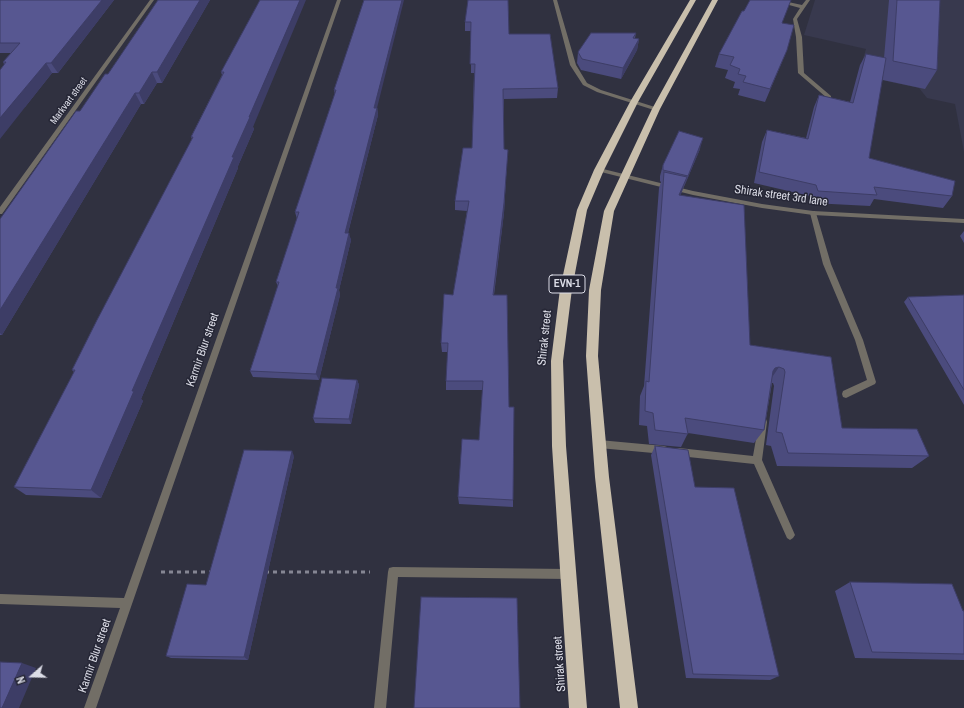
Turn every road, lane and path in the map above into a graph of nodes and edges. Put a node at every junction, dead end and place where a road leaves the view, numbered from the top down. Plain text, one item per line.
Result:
1 (152, 0) edge
2 (339, 0) edge
3 (555, 0) edge
4 (693, 0) edge
5 (715, 0) edge
6 (773, 0) edge
7 (808, 0) edge
8 (804, 7) junction
9 (829, 97) edge
10 (634, 102) junction
11 (656, 109) junction
12 (599, 170) junction
13 (624, 176) junction
14 (0, 212) edge
15 (813, 213) junction
16 (964, 221) edge
17 (846, 394) dead end
18 (764, 416) edge
19 (599, 444) junction
20 (757, 460) junction
21 (790, 535) dead end
22 (137, 572) junction
23 (214, 572) edge
24 (261, 572) edge
25 (393, 572) junction
26 (568, 574) junction
27 (0, 599) edge
28 (126, 604) junction
29 (90, 708) edge
30 (380, 708) edge
31 (578, 708) edge
32 (629, 708) edge

1 - 14 street, Markvart street
2 - 22 street, Karmir Blur street
3 - 10 street
4 - 10 highway, Shirak street / EVN-1
5 - 11 highway, EVN-1
6 - 8 street
7 - 8 street
8 - 9 street
10 - 11 street
10 - 12 highway, Shirak street / EVN-1
11 - 13 highway, EVN-1
12 - 13 street, Shirak street 3rd lane
12 - 26 highway, Shirak street / EVN-1
13 - 15 street, Shirak street 3rd lane
13 - 19 highway, EVN-1
15 - 16 street, Shirak street 3rd lane
15 - 17 street
18 - 20 street
19 - 20 street
19 - 32 highway, EVN-1
20 - 21 street
22 - 23 path
22 - 28 street, Karmir Blur street
24 - 25 path
25 - 26 street
25 - 30 street
26 - 31 highway, Shirak street / EVN-1
27 - 28 street
28 - 29 street, Karmir Blur street

